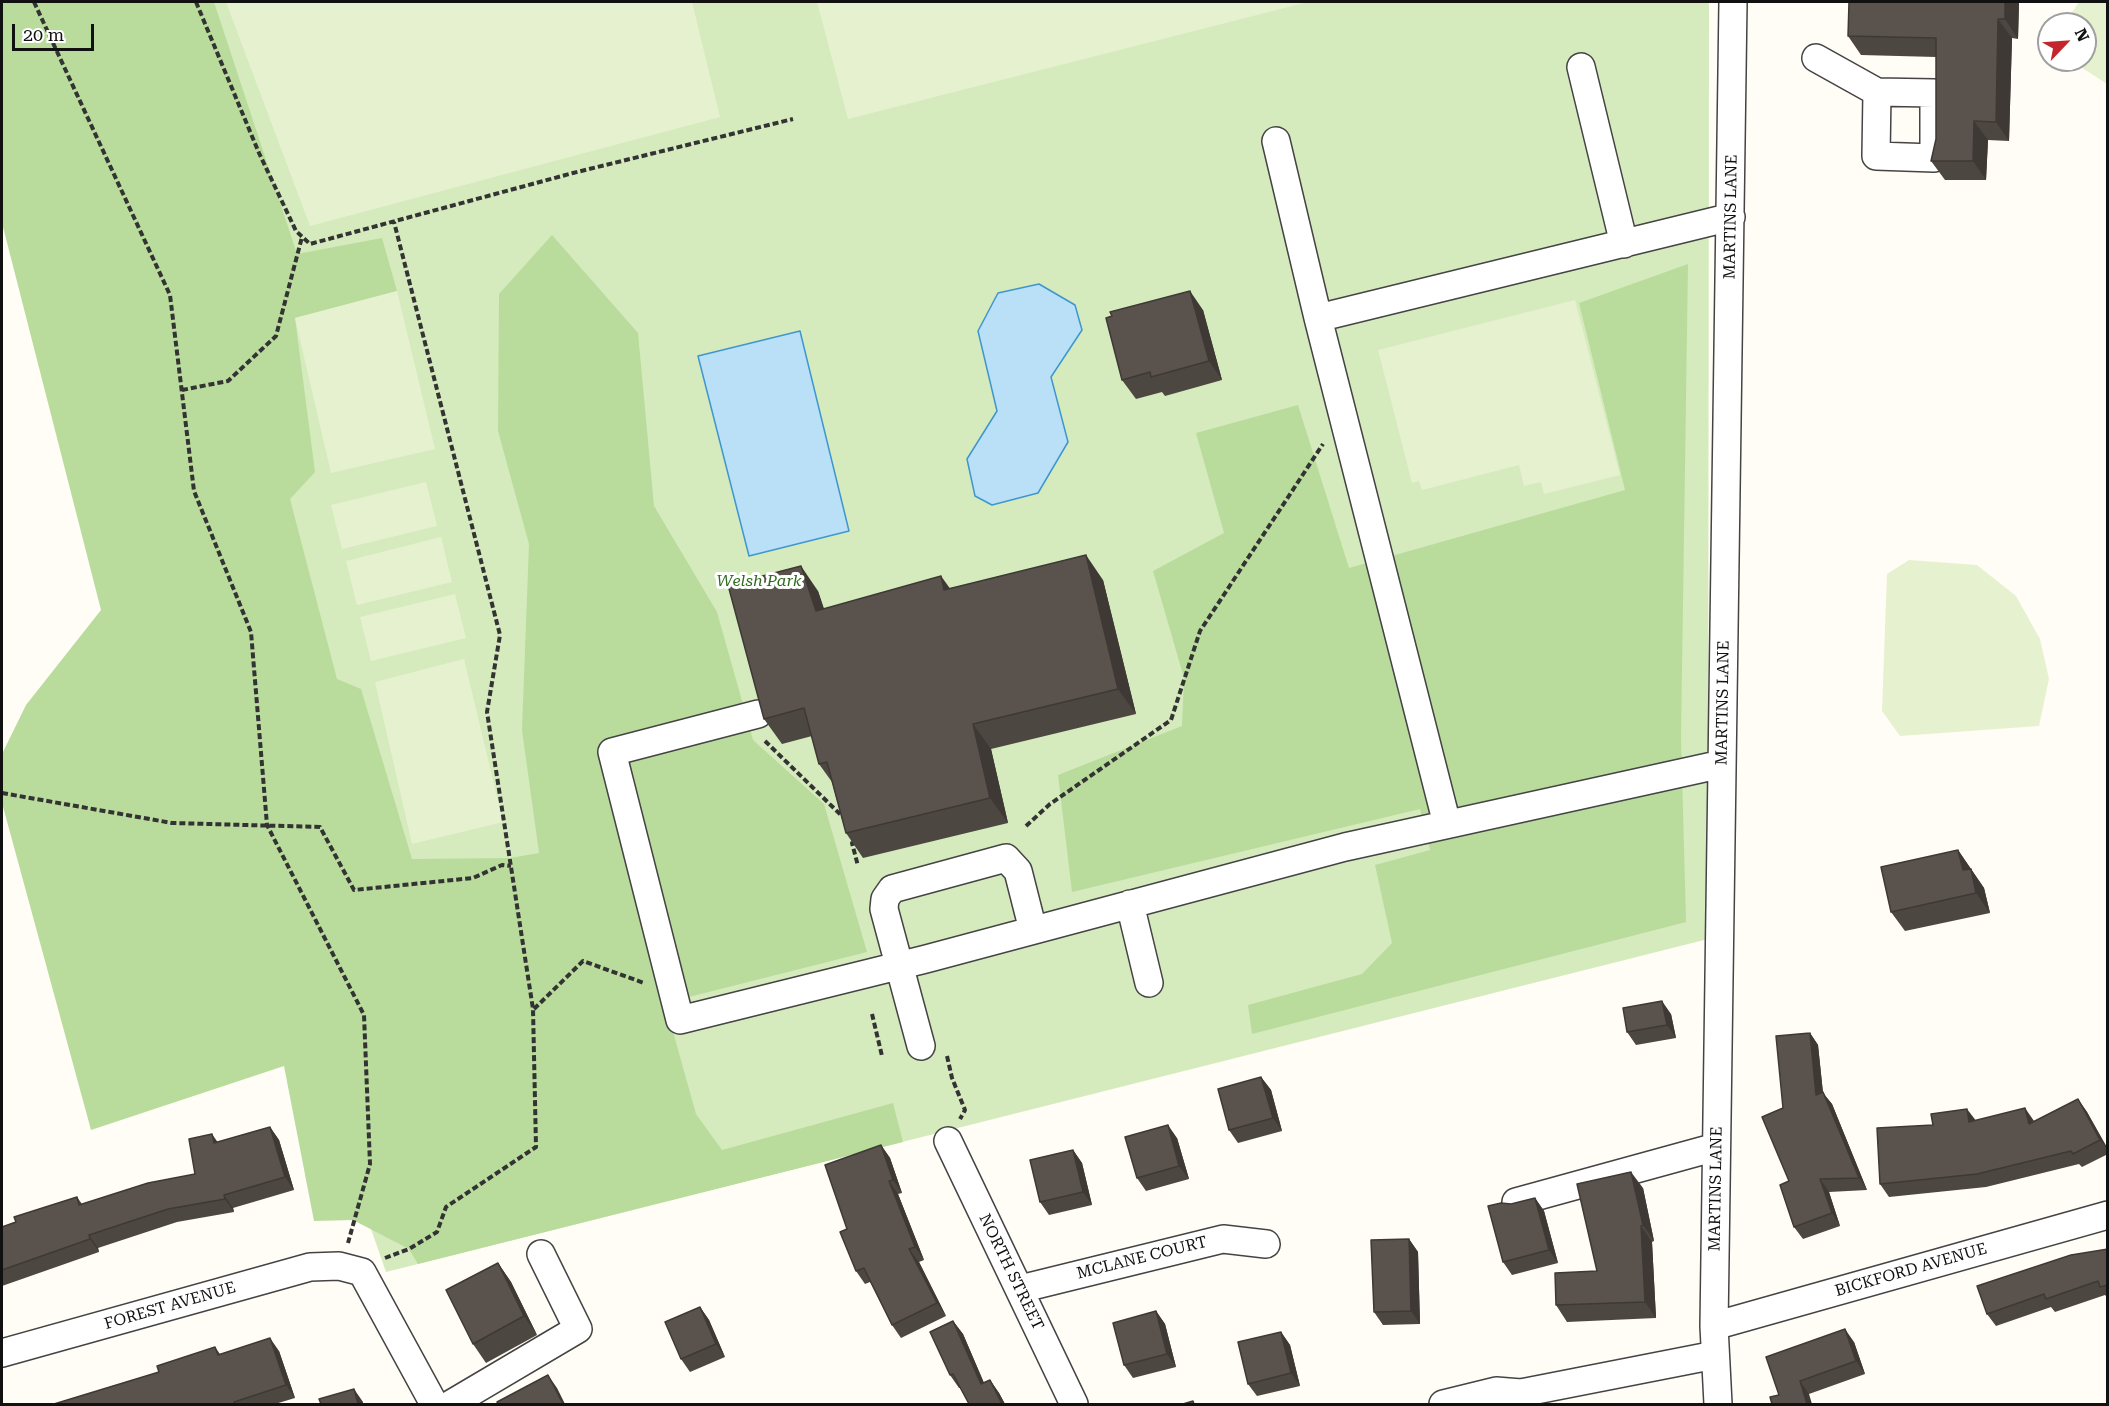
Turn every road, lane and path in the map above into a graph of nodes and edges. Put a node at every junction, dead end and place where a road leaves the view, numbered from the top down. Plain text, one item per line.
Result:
1 (34, 2) edge
2 (196, 2) edge
3 (1733, 2) edge
4 (1816, 58) dead end
5 (1581, 66) dead end
6 (1877, 92) dead end
7 (793, 119) dead end
8 (1276, 141) dead end
9 (1731, 217) junction
10 (394, 222) junction
11 (302, 237) junction
12 (1624, 244) junction
13 (1318, 318) junction
14 (182, 390) junction
15 (1342, 413) junction
16 (757, 714) joint
17 (1722, 764) junction
18 (2, 793) edge
19 (845, 824) edge
20 (1447, 824) junction
21 (267, 825) junction
22 (1026, 826) dead end
23 (849, 834) edge
24 (858, 842) edge
25 (852, 843) junction
26 (511, 866) junction
27 (858, 866) dead end
28 (1130, 904) junction
29 (1033, 930) junction
30 (898, 966) junction
31 (653, 983) dead end
32 (1149, 983) dead end
33 (533, 1009) junction
34 (872, 1014) dead end
35 (921, 1046) joint
36 (882, 1056) dead end
37 (948, 1141) joint
38 (1716, 1147) junction
39 (1516, 1202) edge
40 (2108, 1215) edge
41 (1266, 1244) dead end
42 (541, 1254) dead end
43 (351, 1269) junction
44 (1020, 1289) junction
45 (1714, 1326) junction
46 (2, 1353) edge
47 (1715, 1355) junction
48 (434, 1404) edge
49 (451, 1404) edge
50 (1074, 1404) edge
51 (1443, 1404) edge
52 (1718, 1404) edge

1 - 14 path
2 - 11 path
3 - 9 street, MARTINS LANE
4 - 6 street
5 - 12 street
7 - 10 path
8 - 13 street
9 - 12 street
9 - 17 street, MARTINS LANE
10 - 11 path
10 - 26 path
11 - 14 path
12 - 13 street
13 - 15 street
14 - 21 path
15 - 20 street
15 - 22 path
16 - 19 path
16 - 30 street
17 - 20 street
17 - 38 street, MARTINS LANE
18 - 21 path
20 - 28 street
21 - 26 path
21 - 43 path
23 - 25 path
24 - 25 path
25 - 27 path
26 - 33 path
28 - 29 street
28 - 32 street
29 - 30 street
29 - 30 street
30 - 35 street
31 - 33 path
33 - 43 path
34 - 36 path
35 - 37 path
37 - 44 street, NORTH STREET
38 - 39 street
38 - 45 street, MARTINS LANE
40 - 45 street, BICKFORD AVENUE
41 - 44 street, MCLANE COURT
42 - 49 street
43 - 46 street, FOREST AVENUE
43 - 48 street
44 - 50 street, NORTH STREET
45 - 47 street, MARTINS LANE
47 - 51 street
47 - 52 street, MARTINS LANE

